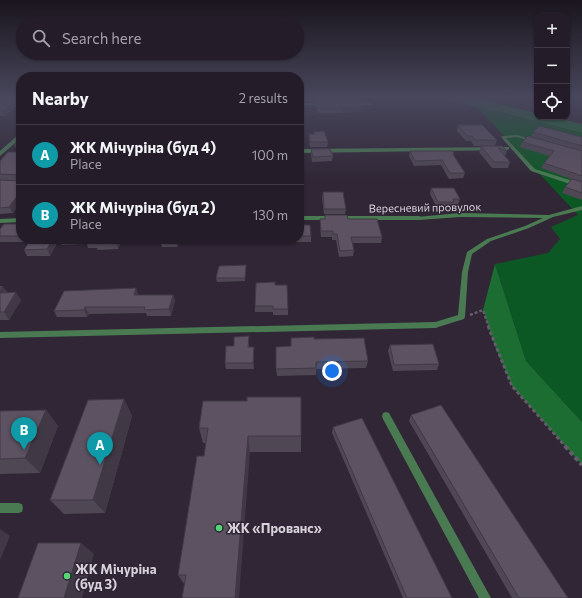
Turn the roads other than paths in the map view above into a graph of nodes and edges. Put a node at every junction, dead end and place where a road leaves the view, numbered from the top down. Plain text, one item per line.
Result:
1 (16, 140) edge
2 (539, 142) edge
3 (507, 148) dead end
4 (304, 151) edge
5 (0, 154) edge
6 (7, 154) edge
7 (582, 186) edge
8 (582, 208) edge
9 (551, 216) junction
10 (304, 218) edge
11 (418, 218) joint
12 (0, 220) edge
13 (16, 220) edge
14 (434, 325) joint
15 (0, 335) edge
16 (386, 416) dead end
17 (0, 508) edge
18 (18, 508) dead end
19 (485, 598) edge

1 - 5 street
2 - 7 lane
3 - 4 street
5 - 6 street
8 - 9 lane
9 - 11 lane, Вересневий провулок
9 - 14 lane
10 - 11 street, Вересневий провулок
12 - 13 street
14 - 15 street
16 - 19 lane
17 - 18 lane

